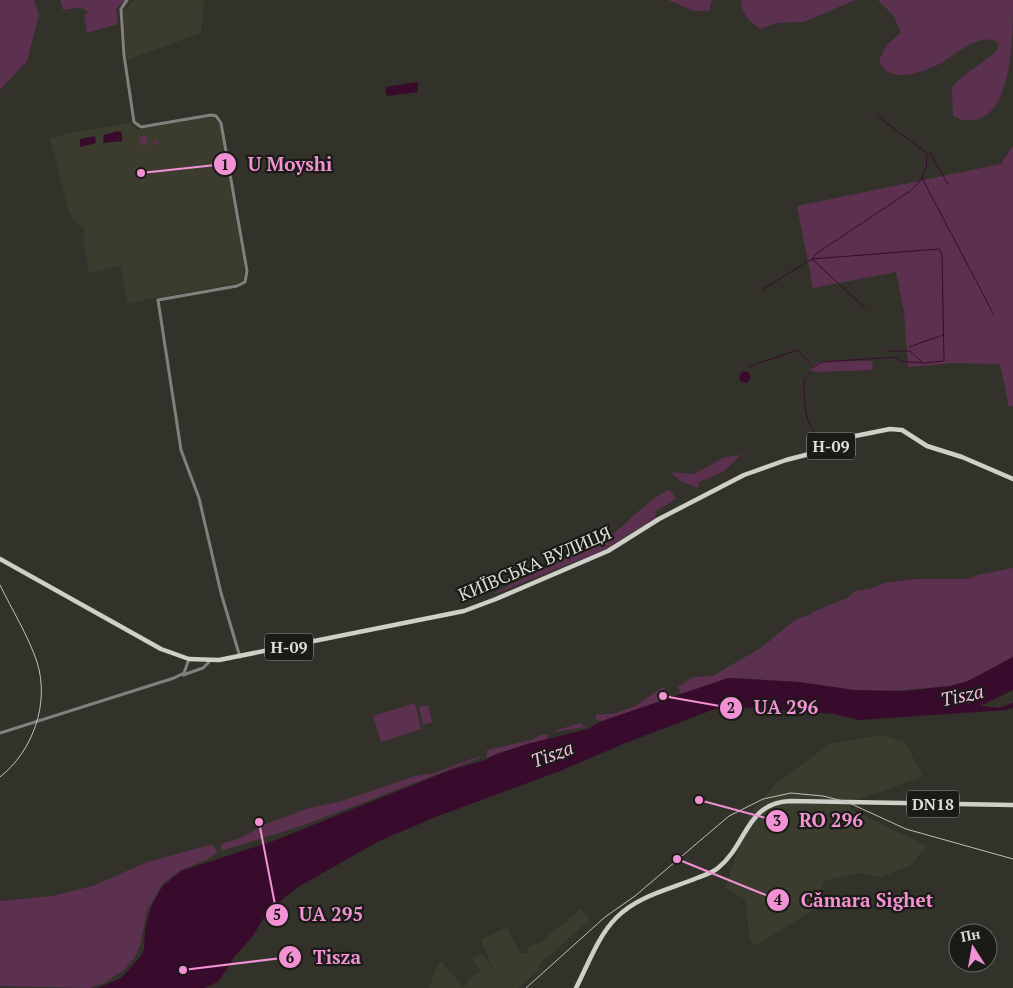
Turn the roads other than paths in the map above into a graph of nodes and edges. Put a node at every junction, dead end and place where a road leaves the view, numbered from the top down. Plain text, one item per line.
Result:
1 (127, 0) edge
2 (1013, 479) edge
3 (0, 559) edge
4 (240, 657) junction
5 (189, 660) junction
6 (210, 661) junction
7 (180, 676) junction
8 (0, 732) edge
9 (1013, 805) edge
10 (576, 988) edge

1 - 4 street
2 - 4 main road, КИЇВСЬКА ВУЛИЦЯ / Н-09
3 - 5 main road, Н-09
4 - 6 main road, КИЇВСЬКА ВУЛИЦЯ / Н-09
5 - 6 main road, КИЇВСЬКА ВУЛИЦЯ / Н-09
5 - 7 street
6 - 7 street
7 - 8 street
9 - 10 main road, DN18

